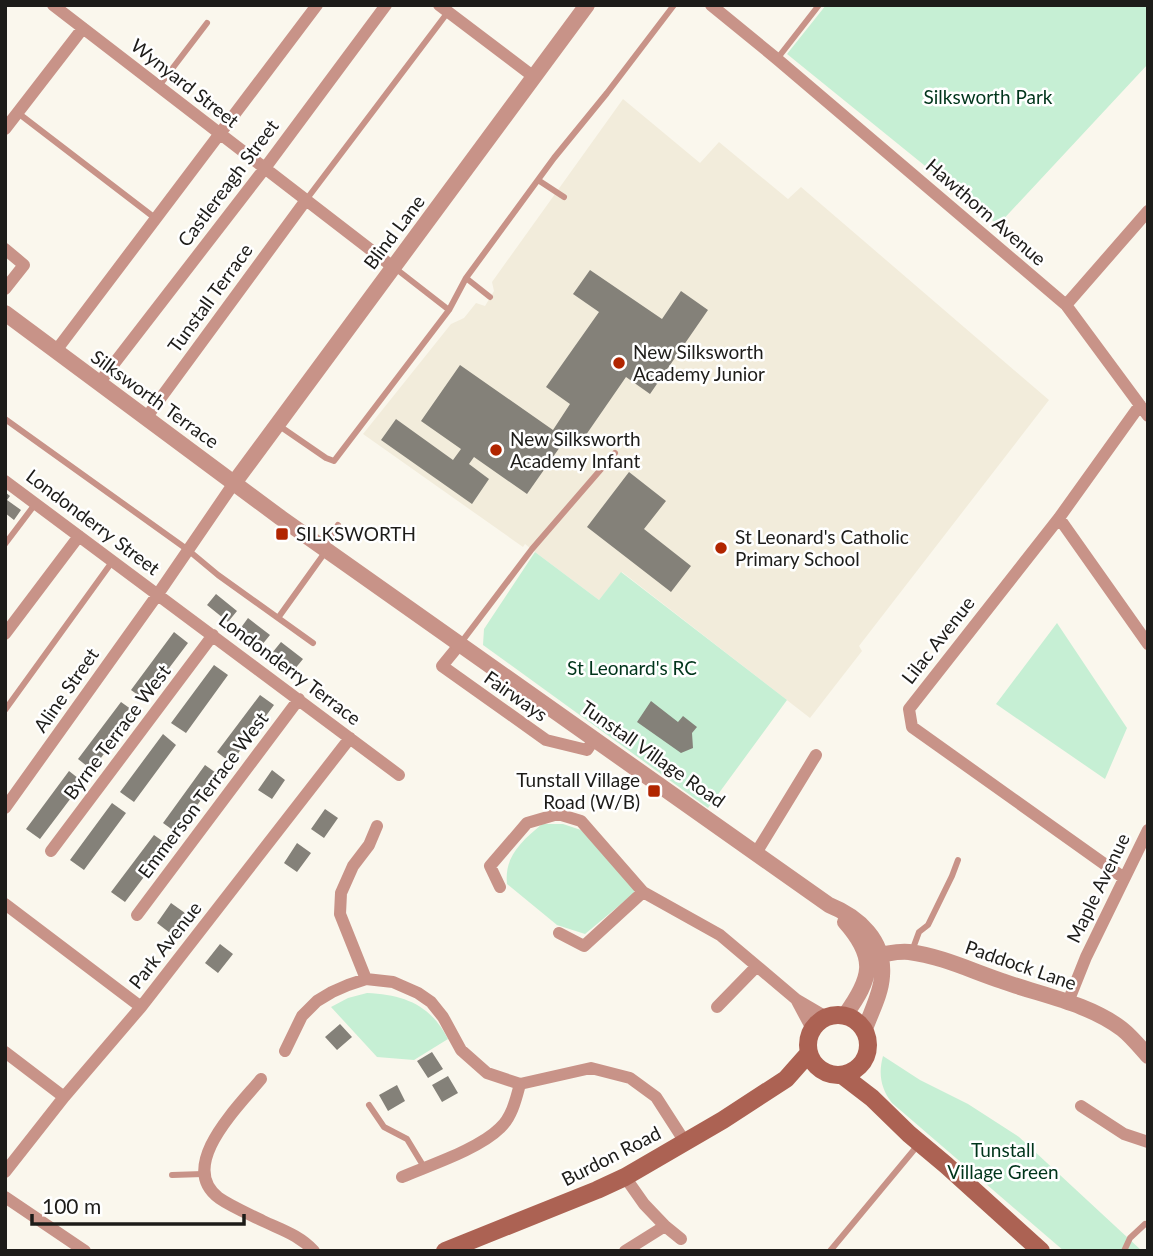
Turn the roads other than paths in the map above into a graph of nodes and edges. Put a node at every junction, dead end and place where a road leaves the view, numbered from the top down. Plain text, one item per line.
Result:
1 (54, 5) edge
2 (317, 5) edge
3 (386, 5) edge
4 (587, 5) edge
5 (674, 5) edge
6 (711, 5) edge
7 (819, 5) edge
8 (447, 7) edge
9 (208, 23) dead end
10 (83, 28) junction
11 (777, 59) junction
12 (534, 77) junction
13 (159, 86) junction
14 (18, 113) junction
15 (5, 129) edge
16 (220, 134) junction
17 (265, 169) junction
18 (538, 180) junction
19 (564, 197) dead end
20 (306, 200) junction
21 (1148, 211) edge
22 (156, 219) junction
23 (5, 250) edge
24 (393, 267) junction
25 (466, 278) junction
26 (5, 289) edge
27 (491, 297) dead end
28 (1066, 305) junction
29 (449, 310) junction
30 (5, 313) edge
31 (55, 352) junction
32 (99, 383) junction
33 (1144, 410) edge
34 (146, 418) junction
35 (5, 419) edge
36 (277, 424) junction
37 (615, 453) dead end
38 (5, 481) edge
39 (233, 483) junction
40 (36, 503) junction
41 (281, 518) joint
42 (1059, 518) junction
43 (338, 525) dead end
44 (79, 536) junction
45 (5, 544) edge
46 (325, 549) junction
47 (188, 550) junction
48 (113, 561) junction
49 (158, 594) junction
50 (278, 618) junction
51 (5, 634) edge
52 (213, 635) junction
53 (313, 643) dead end
54 (460, 643) junction
55 (1148, 644) edge
56 (299, 699) junction
57 (5, 710) edge
58 (350, 738) junction
59 (595, 738) junction
60 (816, 755) dead end
61 (399, 775) dead end
62 (5, 808) edge
63 (377, 826) dead end
64 (1148, 830) edge
65 (51, 851) dead end
66 (756, 853) junction
67 (958, 860) dead end
68 (1124, 878) junction
69 (500, 887) dead end
70 (643, 892) junction
71 (5, 904) edge
72 (138, 915) dead end
73 (559, 933) dead end
74 (911, 952) junction
75 (873, 957) junction
76 (756, 967) junction
77 (366, 979) junction
78 (797, 1000) junction
79 (1068, 1002) junction
80 (141, 1007) junction
81 (717, 1007) dead end
82 (845, 1015) junction
83 (826, 1017) junction
84 (812, 1029) junction
85 (865, 1029) junction
86 (285, 1051) dead end
87 (5, 1052) edge
88 (809, 1053) junction
89 (1148, 1056) edge
90 (864, 1061) junction
91 (833, 1074) junction
92 (261, 1079) dead end
93 (786, 1079) junction
94 (520, 1084) junction
95 (64, 1097) junction
96 (872, 1098) junction
97 (369, 1105) dead end
98 (1081, 1106) dead end
99 (685, 1142) junction
100 (1148, 1142) edge
101 (920, 1143) junction
102 (424, 1168) junction
103 (5, 1172) edge
104 (203, 1174) junction
105 (172, 1175) dead end
106 (402, 1177) dead end
107 (625, 1177) junction
108 (5, 1197) edge
109 (1145, 1224) dead end
110 (665, 1226) junction
111 (681, 1239) dead end
112 (82, 1250) edge
113 (314, 1251) edge
114 (445, 1251) edge
115 (625, 1251) edge
116 (830, 1251) edge
117 (1041, 1251) edge
118 (1124, 1251) edge

1 - 10 street, Wynyard Street
2 - 16 street
3 - 17 street, Castlereagh Street
4 - 12 street, Blind Lane
5 - 18 lane
6 - 11 street, Hawthorn Avenue
7 - 11 lane
8 - 12 street
8 - 20 lane
9 - 13 lane
10 - 13 street, Wynyard Street
10 - 14 street
11 - 28 street, Hawthorn Avenue
12 - 24 street, Blind Lane
13 - 16 street, Wynyard Street
14 - 15 street
14 - 22 lane
16 - 17 street, Wynyard Street
16 - 22 street
17 - 20 street, Wynyard Street
17 - 32 street, Castlereagh Street
18 - 19 lane
18 - 25 lane
20 - 24 street, Wynyard Street
20 - 34 street, Tunstall Terrace
21 - 28 street
22 - 31 street
23 - 26 street
24 - 29 lane
24 - 36 street, Blind Lane
25 - 27 lane
25 - 29 lane
28 - 33 street, Hawthorn Avenue
29 - 36 lane
30 - 31 street, Silksworth Terrace
31 - 32 street, Silksworth Terrace
32 - 34 street, Silksworth Terrace
33 - 42 street, Lilac Avenue
34 - 39 street, Silksworth Terrace
35 - 47 lane
36 - 39 street, Blind Lane
37 - 54 lane
38 - 40 street, Londonderry Street
39 - 41 street, Silksworth Terrace
39 - 47 street, Aline Street
40 - 44 street, Londonderry Street
40 - 45 lane
41 - 46 street, Tunstall Village Road
42 - 55 street
42 - 68 street, Lilac Avenue
43 - 46 lane
44 - 48 street, Londonderry Street
44 - 51 street
46 - 50 lane
46 - 54 street, Tunstall Village Road
47 - 49 street, Aline Street
47 - 50 lane
48 - 49 street, Londonderry Street
48 - 57 lane
49 - 52 street, Londonderry Terrace
49 - 62 street, Aline Street
50 - 53 lane
52 - 56 street, Londonderry Terrace
52 - 65 street, Byrne Terrace West
54 - 59 street, Tunstall Village Road
54 - 59 street, Fairways
56 - 58 street, Londonderry Terrace
56 - 72 street, Emmerson Terrace West
58 - 61 street, Londonderry Terrace
58 - 80 street, Park Avenue
59 - 66 street, Tunstall Village Road
60 - 66 street
63 - 77 street
64 - 68 street, Maple Avenue
66 - 75 street, Tunstall Village Road
67 - 74 lane
68 - 79 street, Maple Avenue
69 - 70 street
70 - 73 street
70 - 76 street
71 - 80 street
74 - 75 street, Paddock Lane
74 - 79 street, Paddock Lane
75 - 82 street
75 - 85 street
76 - 78 street
76 - 81 street
77 - 86 street
77 - 94 street
78 - 83 street
78 - 84 street
79 - 89 street, Paddock Lane
80 - 95 street, Park Avenue
82 - 83 main road
82 - 85 main road
83 - 84 main road
84 - 88 main road
85 - 90 main road
87 - 95 street
88 - 91 main road
88 - 93 main road, Burdon Road
90 - 91 main road
90 - 96 main road
91 - 93 main road, Burdon Road
91 - 96 main road
92 - 104 street
93 - 99 main road, Burdon Road
94 - 99 street
94 - 102 street
95 - 103 street, Park Avenue
96 - 101 main road
97 - 102 lane
98 - 100 street
99 - 107 main road, Burdon Road
101 - 116 lane
101 - 117 main road
102 - 106 street
104 - 105 lane
104 - 113 street
107 - 110 street
107 - 114 main road, Burdon Road
108 - 112 street
109 - 118 lane
110 - 111 street
110 - 115 street

